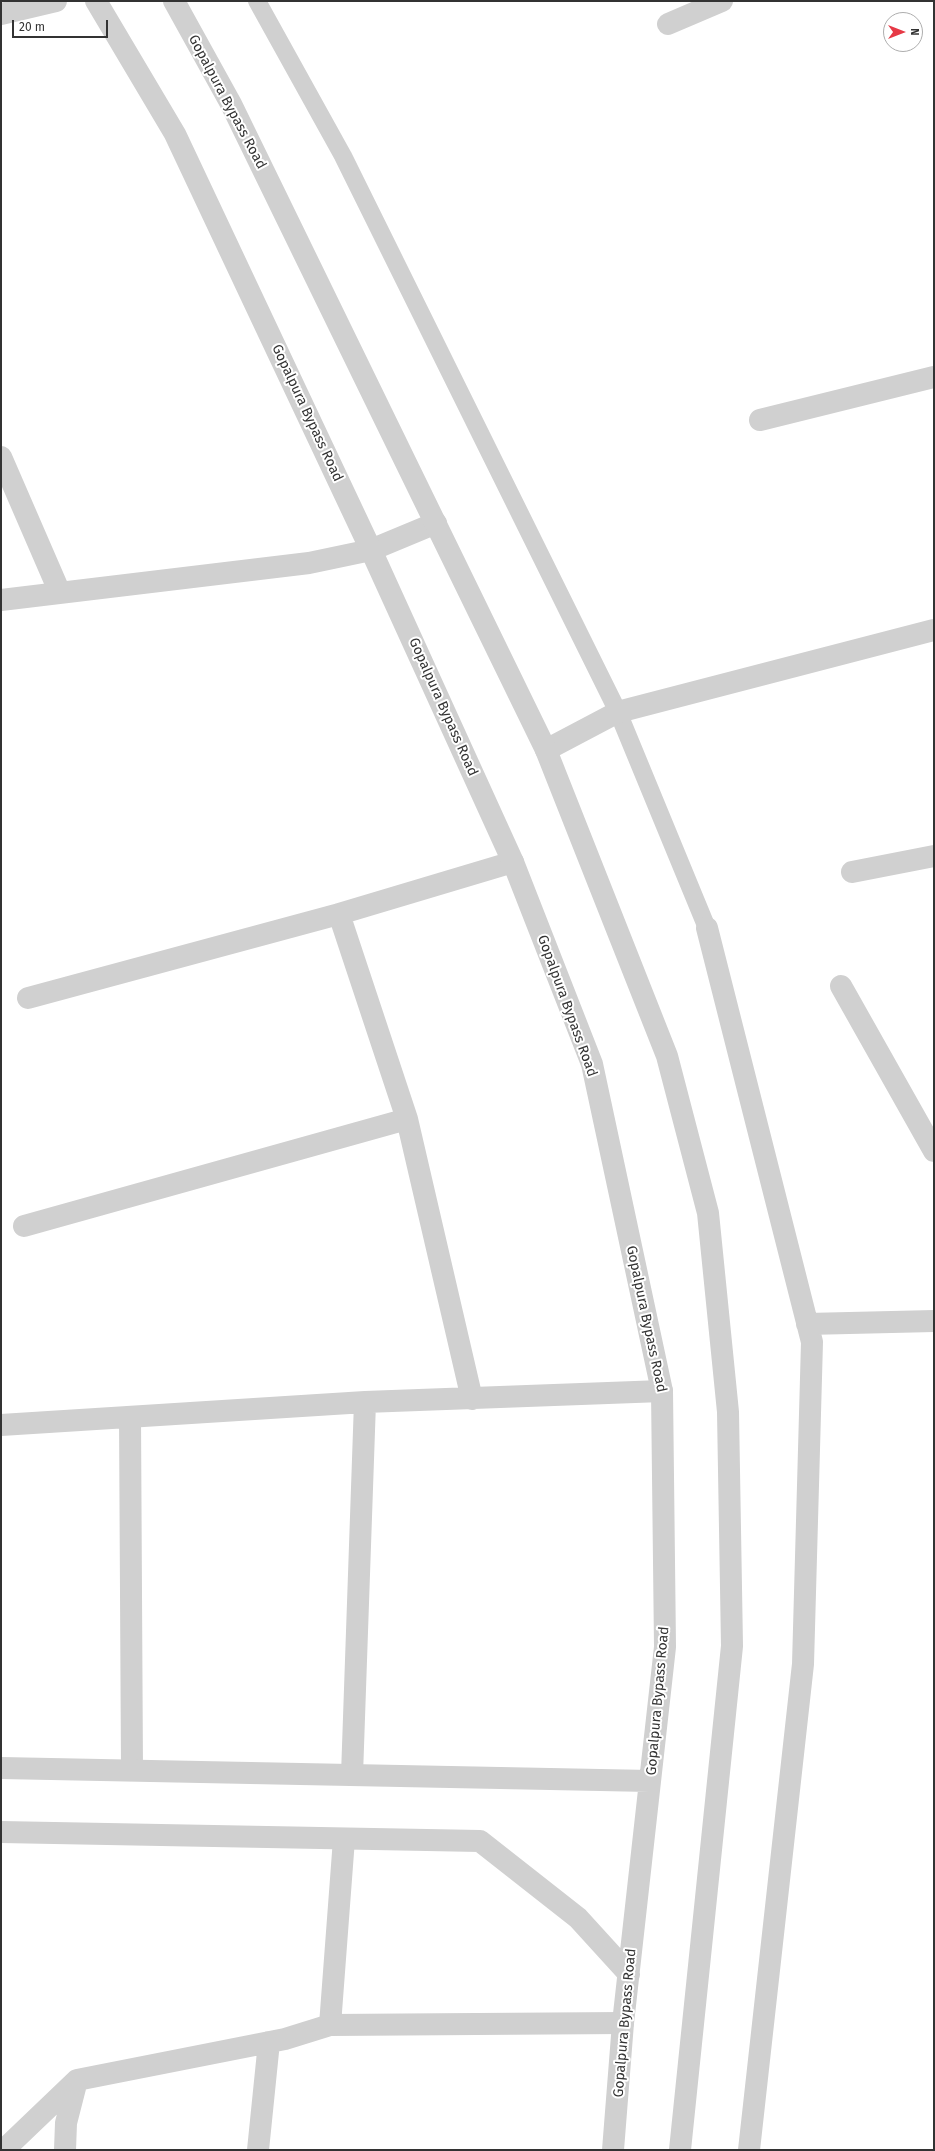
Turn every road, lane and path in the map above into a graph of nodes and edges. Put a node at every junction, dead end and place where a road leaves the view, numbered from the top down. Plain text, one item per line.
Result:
1 (56, 1) edge
2 (96, 1) edge
3 (174, 1) edge
4 (257, 1) edge
5 (722, 1) edge
6 (1, 14) edge
7 (668, 24) dead end
8 (934, 377) edge
9 (760, 420) dead end
10 (1, 457) edge
11 (436, 523) junction
12 (371, 550) junction
13 (60, 593) junction
14 (1, 600) edge
15 (934, 630) edge
16 (618, 712) junction
17 (546, 750) junction
18 (934, 856) edge
19 (513, 862) junction
20 (852, 872) dead end
21 (339, 914) junction
22 (707, 928) joint
23 (841, 986) dead end
24 (28, 998) dead end
25 (408, 1119) junction
26 (934, 1151) edge
27 (24, 1226) dead end
28 (934, 1321) edge
29 (807, 1324) junction
30 (662, 1391) junction
31 (472, 1400) junction
32 (364, 1402) junction
33 (130, 1417) junction
34 (1, 1425) edge
35 (1, 1768) edge
36 (132, 1770) junction
37 (352, 1775) junction
38 (650, 1781) junction
39 (1, 1832) edge
40 (344, 1839) junction
41 (629, 1974) junction
42 (623, 2023) junction
43 (330, 2025) junction
44 (269, 2042) junction
45 (77, 2080) junction
46 (1, 2148) edge
47 (65, 2150) edge
48 (258, 2150) edge
49 (613, 2150) edge
50 (680, 2150) edge
51 (749, 2150) edge

1 - 6 street
2 - 12 street, Gopalpura Bypass Road
3 - 11 street, Gopalpura Bypass Road
4 - 16 lane
5 - 7 street
8 - 9 street
10 - 13 street
11 - 12 street
11 - 17 street, Gopalpura Bypass Road
12 - 13 street
12 - 19 street, Gopalpura Bypass Road
13 - 14 street
15 - 16 street
16 - 17 street
16 - 22 lane
17 - 50 street, Gopalpura Bypass Road
18 - 20 street
19 - 21 street
19 - 30 street, Gopalpura Bypass Road
21 - 24 street
21 - 25 street
22 - 29 street
23 - 26 street
25 - 27 street
25 - 31 street
28 - 29 street
29 - 51 street
30 - 31 street
30 - 38 street, Gopalpura Bypass Road
31 - 32 street
32 - 33 street
32 - 37 street
33 - 34 street
33 - 36 street
35 - 36 street
36 - 37 street
37 - 38 street
38 - 41 street, Gopalpura Bypass Road
39 - 40 street
40 - 41 street
40 - 43 street
41 - 42 street, Gopalpura Bypass Road
42 - 43 street
42 - 49 street, Gopalpura Bypass Road
43 - 44 street
44 - 45 street
44 - 48 street
45 - 46 street
45 - 47 street

